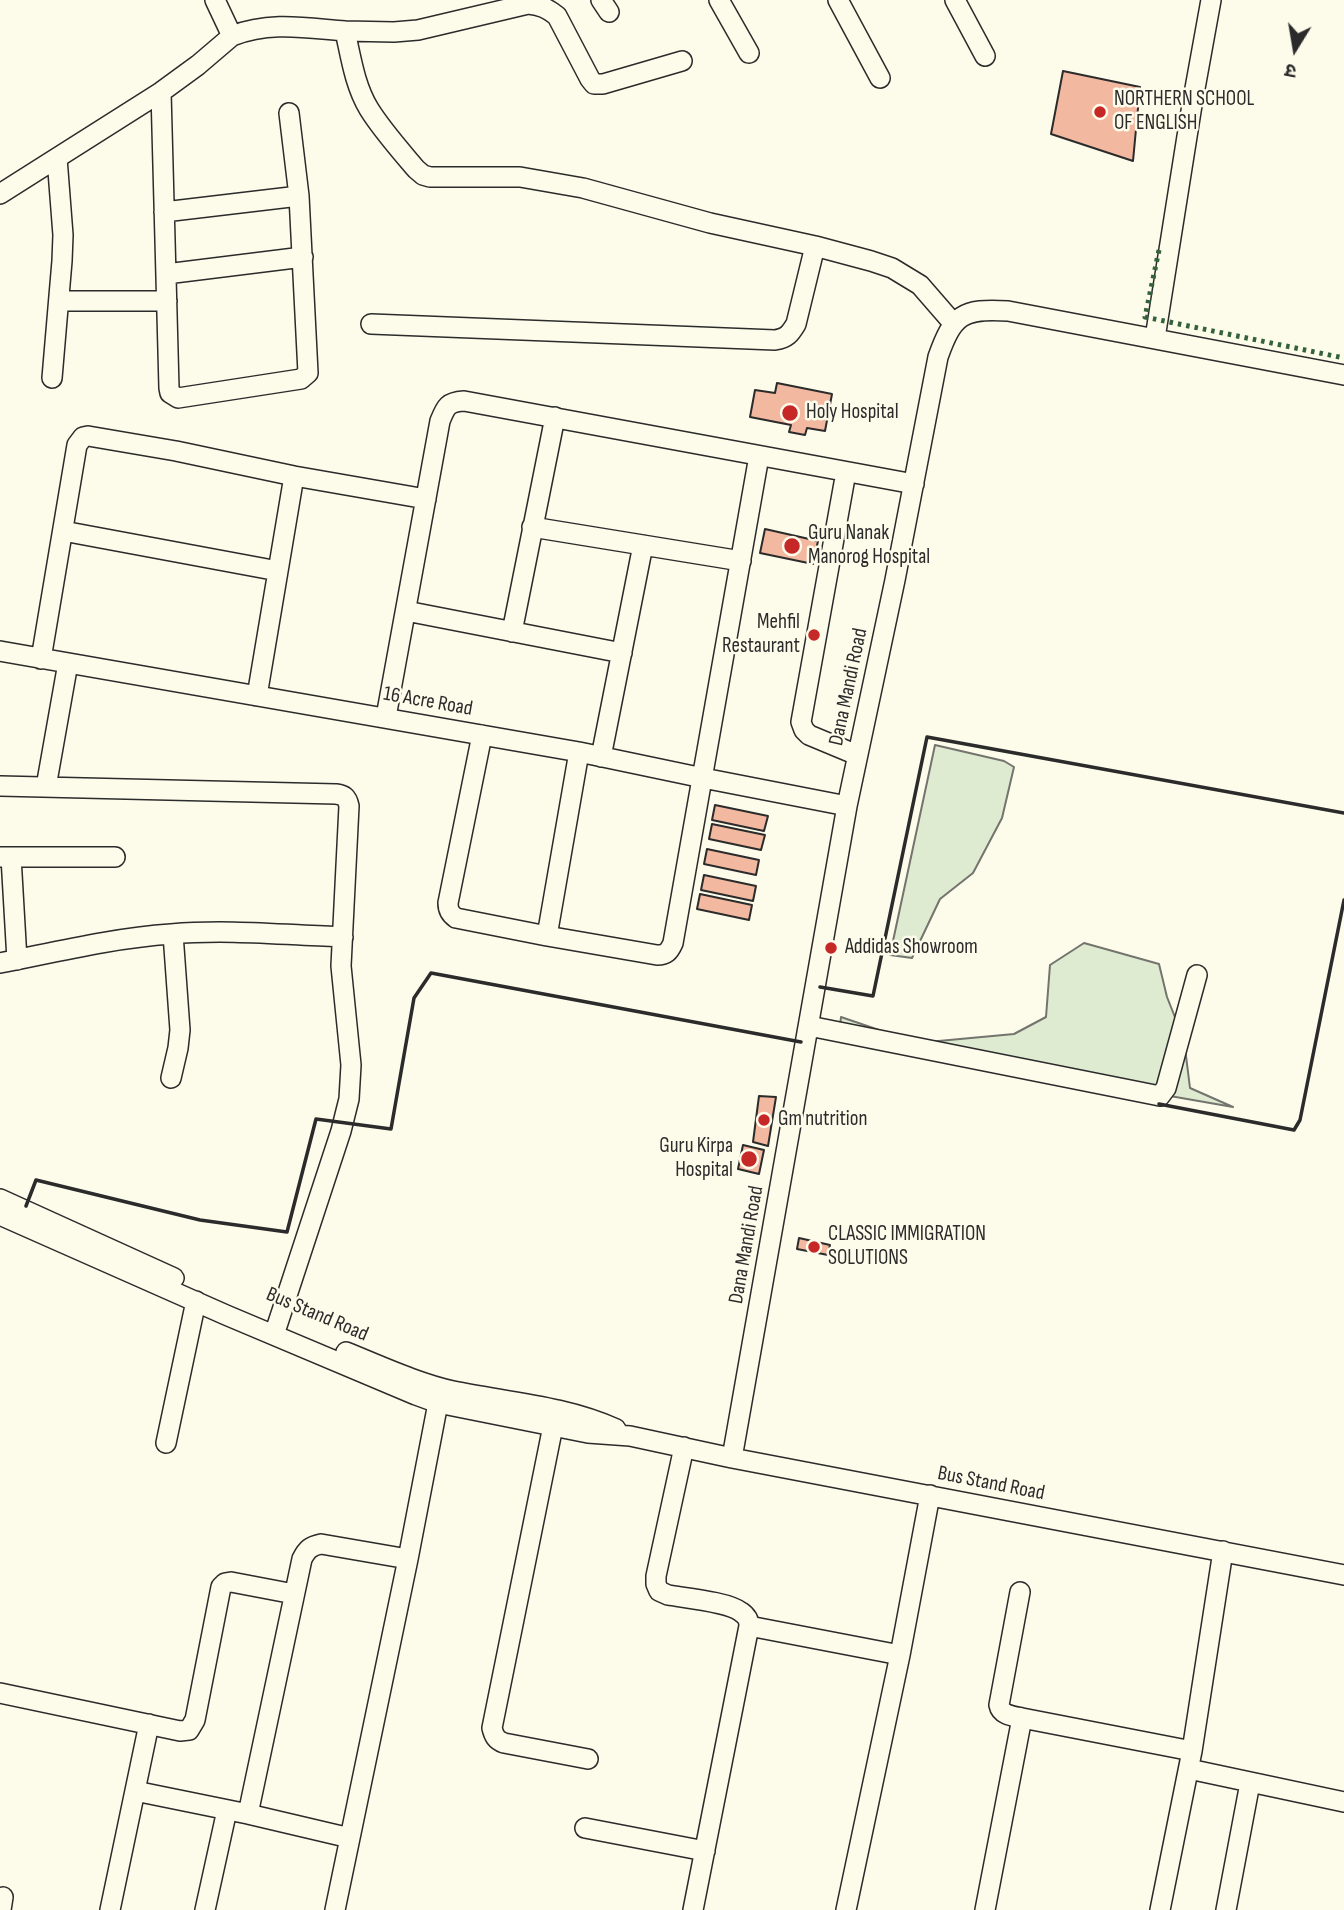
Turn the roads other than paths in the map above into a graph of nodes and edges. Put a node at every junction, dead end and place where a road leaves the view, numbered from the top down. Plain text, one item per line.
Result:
1 (215, 0) edge
2 (719, 0) edge
3 (838, 0) edge
4 (955, 0) edge
5 (1211, 0) edge
6 (345, 32) junction
7 (232, 36) junction
8 (749, 52) dead end
9 (985, 56) dead end
10 (682, 61) dead end
11 (880, 78) dead end
12 (161, 92) junction
13 (289, 113) dead end
14 (57, 158) junction
15 (0, 194) edge
16 (299, 196) junction
17 (164, 212) junction
18 (815, 246) junction
19 (303, 257) junction
20 (166, 274) junction
21 (59, 301) junction
22 (167, 301) junction
23 (953, 323) junction
24 (371, 324) dead end
25 (1155, 338) junction
26 (1344, 375) edge
27 (52, 378) dead end
28 (555, 417) junction
29 (760, 456) junction
30 (845, 472) junction
31 (294, 476) junction
32 (914, 484) junction
33 (426, 499) junction
34 (533, 527) junction
35 (63, 531) junction
36 (643, 545) junction
37 (741, 561) junction
38 (278, 571) junction
39 (406, 611) junction
40 (512, 632) junction
41 (0, 651) edge
42 (622, 653) junction
43 (41, 659) junction
44 (68, 663) junction
45 (257, 696) junction
46 (386, 718) junction
47 (482, 735) junction
48 (579, 752) junction
49 (857, 755) junction
50 (601, 757) junction
51 (703, 778) junction
52 (0, 786) edge
53 (46, 787) junction
54 (847, 806) junction
55 (6, 857) edge
56 (115, 857) dead end
57 (173, 934) junction
58 (547, 936) junction
59 (344, 937) junction
60 (9, 962) edge
61 (1197, 975) dead end
62 (809, 1026) junction
63 (171, 1077) dead end
64 (0, 1199) edge
65 (0, 1215) edge
66 (196, 1301) junction
67 (276, 1330) junction
68 (438, 1403) junction
69 (553, 1426) junction
70 (630, 1436) junction
71 (166, 1443) dead end
72 (684, 1447) junction
73 (732, 1458) junction
74 (930, 1495) junction
75 (1223, 1551) junction
76 (408, 1559) junction
77 (1344, 1575) edge
78 (1020, 1592) dead end
79 (294, 1594) junction
80 (749, 1626) junction
81 (900, 1655) junction
82 (0, 1693) edge
83 (1022, 1718) junction
84 (149, 1724) junction
85 (587, 1759) dead end
86 (1191, 1760) junction
87 (1250, 1783) junction
88 (135, 1791) junction
89 (1344, 1802) edge
90 (227, 1810) junction
91 (248, 1814) junction
92 (585, 1828) dead end
93 (350, 1838) junction
94 (705, 1851) junction
95 (110, 1910) edge
96 (205, 1910) edge
97 (335, 1910) edge
98 (694, 1910) edge
99 (846, 1910) edge
100 (985, 1910) edge
101 (1160, 1910) edge
102 (1226, 1910) edge

1 - 7 street
2 - 8 street
3 - 11 street
4 - 9 street
5 - 25 street
6 - 7 street
6 - 10 street
6 - 18 street
7 - 12 street
12 - 14 street
12 - 17 street
13 - 16 street
14 - 15 street
14 - 21 street
16 - 17 street
16 - 19 street
17 - 20 street
18 - 23 street
18 - 24 street
19 - 20 street
19 - 22 street
20 - 22 street
21 - 22 street
21 - 27 street
23 - 25 street
23 - 32 street, Dana Mandi Road
25 - 26 street
28 - 29 street
28 - 33 street
28 - 34 street
29 - 30 street
29 - 37 street
30 - 32 street
30 - 49 street
31 - 33 street
31 - 35 street
31 - 38 street
32 - 49 street, Dana Mandi Road
33 - 39 street
34 - 36 street
34 - 40 street
35 - 38 street
35 - 43 street
36 - 37 street
36 - 42 street
37 - 51 street
38 - 45 street
39 - 40 street
39 - 46 street
40 - 42 street
41 - 43 street, 16 Acre Road
42 - 50 street
43 - 44 street, 16 Acre Road
44 - 45 street, 16 Acre Road
44 - 53 street
45 - 46 street, 16 Acre Road
46 - 47 street, 16 Acre Road
47 - 48 street, 16 Acre Road
47 - 58 street
48 - 50 street, 16 Acre Road
48 - 58 street
49 - 54 street, Dana Mandi Road
50 - 51 street, 16 Acre Road
51 - 54 street, 16 Acre Road
51 - 58 street
52 - 53 street
53 - 59 street
54 - 62 street, Dana Mandi Road
55 - 56 street
55 - 60 street
57 - 59 street
57 - 60 street
57 - 63 street
59 - 67 street
61 - 62 street
62 - 73 street, Dana Mandi Road
64 - 67 street, Bus Stand Road
65 - 66 street, Bus Stand Road
66 - 67 street, Bus Stand Road
66 - 71 street
67 - 68 street, Bus Stand Road
67 - 70 street, Bus Stand Road
68 - 69 street, Bus Stand Road
68 - 76 street
69 - 70 street, Bus Stand Road
69 - 85 street
70 - 72 street, Bus Stand Road
72 - 73 street, Bus Stand Road
72 - 80 street
73 - 74 street, Bus Stand Road
74 - 75 street, Bus Stand Road
74 - 81 street
75 - 77 street, Bus Stand Road
75 - 86 street
76 - 79 street
76 - 93 street
78 - 83 street
79 - 84 street
79 - 91 street
80 - 81 street
80 - 94 street
81 - 99 street
82 - 84 street
83 - 86 street
83 - 100 street
84 - 88 street
86 - 87 street
86 - 101 street
87 - 89 street
87 - 102 street
88 - 90 street
88 - 95 street
90 - 91 street
90 - 96 street
91 - 93 street
92 - 94 street
93 - 97 street
94 - 98 street

